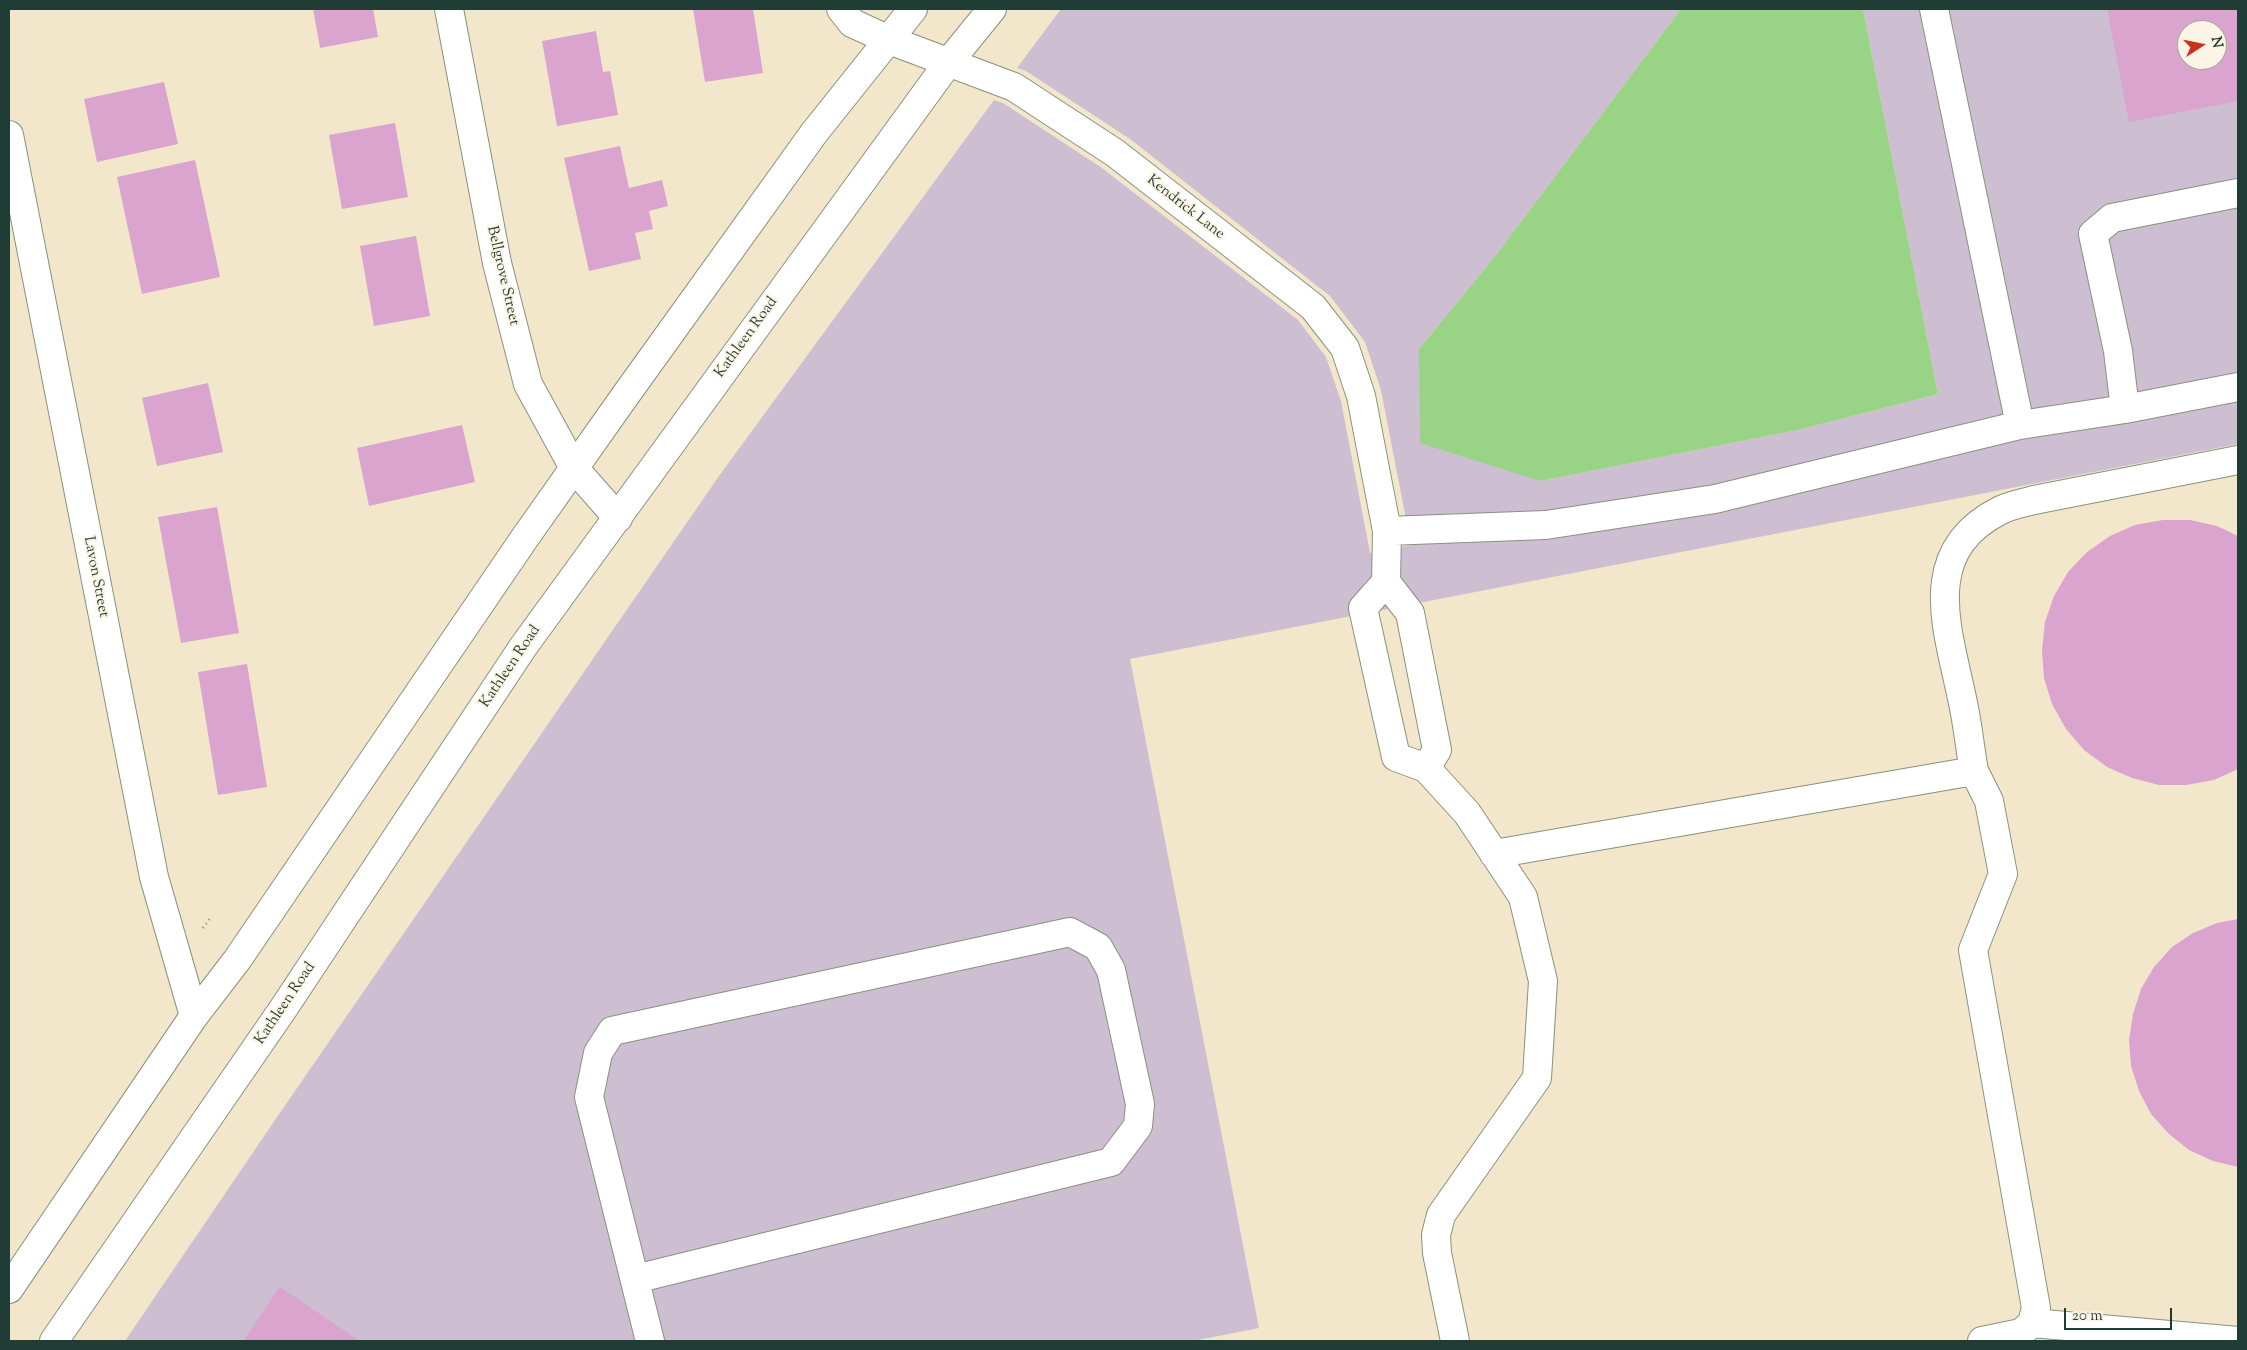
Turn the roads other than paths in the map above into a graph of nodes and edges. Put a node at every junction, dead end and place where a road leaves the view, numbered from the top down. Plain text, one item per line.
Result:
1 (449, 9) edge
2 (841, 9) edge
3 (913, 9) edge
4 (992, 9) edge
5 (1934, 9) edge
6 (889, 40) junction
7 (948, 62) junction
8 (9, 135) edge
9 (2238, 192) edge
10 (2238, 387) edge
11 (2125, 409) junction
12 (2020, 425) junction
13 (2238, 460) edge
14 (574, 468) junction
15 (618, 518) junction
16 (1387, 531) junction
17 (1386, 582) junction
18 (1426, 768) junction
19 (1974, 771) junction
20 (1494, 854) junction
21 (194, 1016) junction
22 (635, 1279) junction
23 (9, 1289) edge
24 (2032, 1323) junction
25 (54, 1341) edge
26 (650, 1341) edge
27 (1455, 1341) edge
28 (1982, 1341) edge
29 (2238, 1341) edge

1 - 14 main road, Bellgrove Street
2 - 6 main road, Kendrick Lane
3 - 6 main road
4 - 7 main road, Kathleen Road
5 - 12 main road
6 - 7 main road, Kendrick Lane
6 - 14 main road
7 - 15 main road, Kathleen Road
7 - 16 main road, Kendrick Lane
8 - 21 main road, Lavon Street
9 - 11 main road
10 - 11 main road
11 - 12 main road
12 - 16 main road
13 - 19 main road
14 - 15 main road, Bellgrove Street
14 - 21 main road
15 - 25 main road, Kathleen Road
16 - 17 main road, Kendrick Lane
17 - 18 main road
17 - 18 main road
18 - 20 main road
19 - 20 main road
19 - 24 main road
20 - 27 main road
21 - 23 main road
22 - 22 main road
22 - 26 main road
24 - 28 main road
24 - 29 main road

